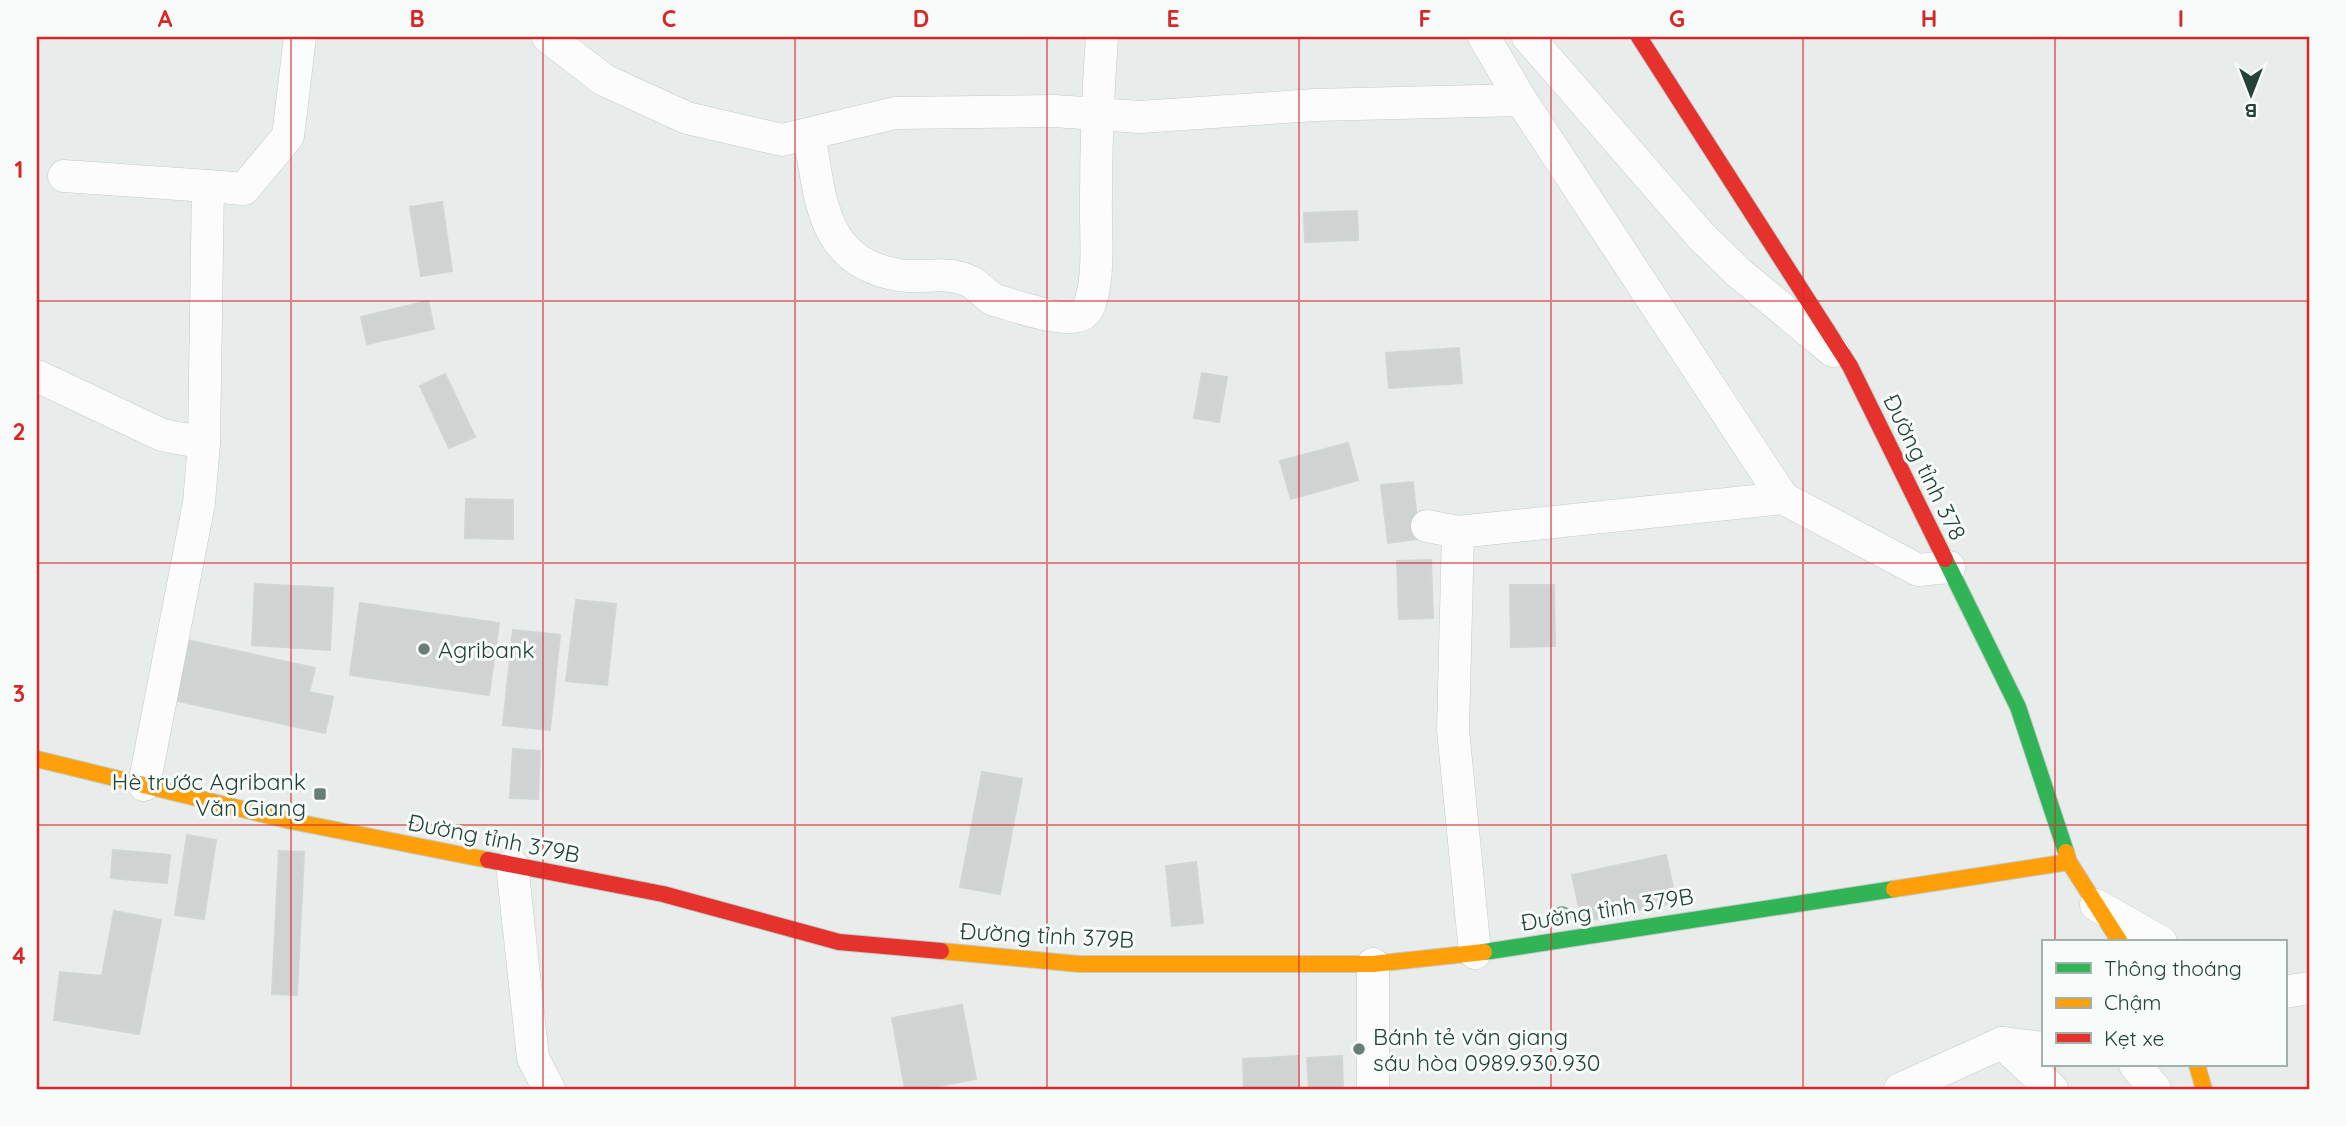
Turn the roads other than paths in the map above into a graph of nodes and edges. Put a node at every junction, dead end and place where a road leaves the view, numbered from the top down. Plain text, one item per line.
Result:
1 (300, 37) edge
2 (548, 37) edge
3 (1102, 37) edge
4 (1484, 37) edge
5 (1528, 37) edge
6 (1639, 37) edge
7 (1521, 100) junction
8 (1096, 113) junction
9 (809, 134) junction
10 (64, 176) dead end
11 (208, 186) junction
12 (1850, 366) junction
13 (37, 376) edge
14 (204, 443) junction
15 (1783, 498) junction
16 (1427, 526) dead end
17 (1458, 532) junction
18 (1949, 567) junction
19 (37, 759) edge
20 (144, 785) junction
21 (2069, 862) junction
22 (512, 865) junction
23 (2096, 905) junction
24 (2119, 940) edge
25 (2157, 940) edge
26 (1475, 953) junction
27 (1373, 964) junction
28 (2309, 988) edge
29 (2286, 992) edge
30 (2002, 1044) junction
31 (2042, 1048) edge
32 (2136, 1066) edge
33 (2197, 1066) edge
34 (549, 1089) edge
35 (1373, 1089) edge
36 (1900, 1089) edge
37 (2052, 1089) edge
38 (2155, 1089) edge
39 (2204, 1089) edge

1 - 11 street
2 - 9 street
3 - 8 street
4 - 7 street
5 - 12 street
6 - 12 main road, Đường tỉnh 378
7 - 8 street
7 - 15 street
8 - 9 street
8 - 9 street
10 - 11 street
11 - 14 street
12 - 18 main road, Đường tỉnh 378
13 - 14 street
14 - 20 street
15 - 17 street
15 - 18 street
16 - 17 street
17 - 26 street
18 - 21 main road, Đường tỉnh 378
19 - 20 main road, Đường tỉnh 379B
20 - 22 main road, Đường tỉnh 379B
21 - 23 main road, Đường tỉnh 378
21 - 26 main road, Đường tỉnh 379B
22 - 27 main road, Đường tỉnh 379B
22 - 34 street
23 - 24 main road, Đường tỉnh 378
23 - 25 street
26 - 27 main road, Đường tỉnh 379B
27 - 35 street
28 - 29 street
30 - 31 street
30 - 36 street
30 - 37 street
32 - 38 street
33 - 39 main road

